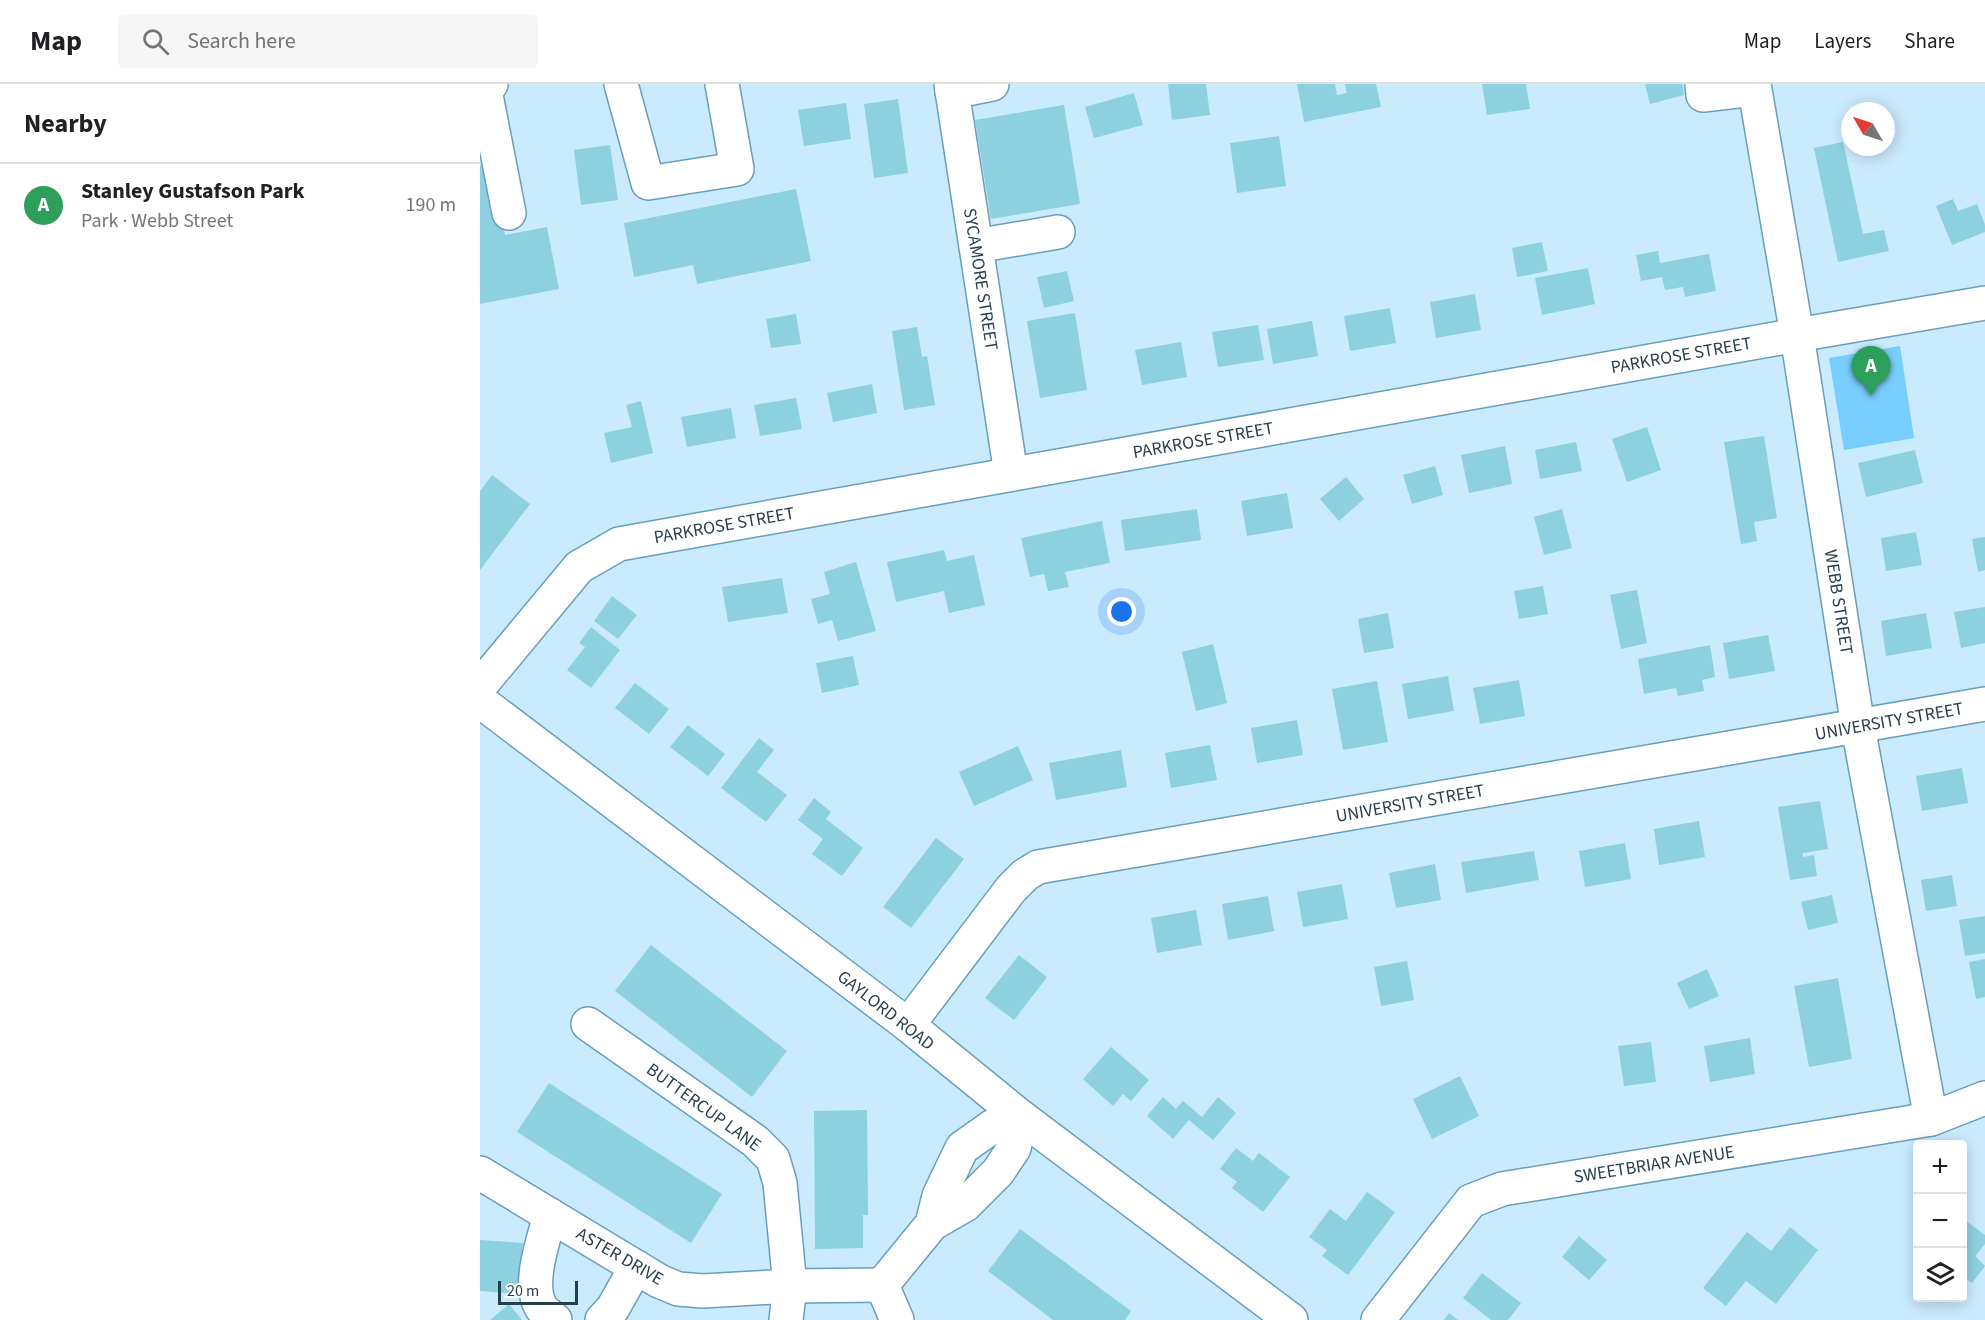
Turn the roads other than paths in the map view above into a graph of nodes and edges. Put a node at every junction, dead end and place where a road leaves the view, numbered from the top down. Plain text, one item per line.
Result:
1 (621, 84) edge
2 (722, 84) edge
3 (992, 84) edge
4 (1702, 84) edge
5 (485, 85) edge
6 (1754, 87) edge
7 (951, 88) edge
8 (509, 213) dead end
9 (1058, 232) dead end
10 (976, 246) junction
11 (1985, 303) edge
12 (1797, 334) junction
13 (1011, 474) junction
14 (480, 686) edge
15 (480, 700) edge
16 (1985, 704) edge
17 (1858, 727) junction
18 (588, 1024) dead end
19 (908, 1025) junction
20 (1985, 1098) edge
21 (1021, 1117) junction
22 (1931, 1119) junction
23 (480, 1173) edge
24 (550, 1215) junction
25 (932, 1224) junction
26 (636, 1267) junction
27 (882, 1285) junction
28 (790, 1286) junction
29 (555, 1320) edge
30 (602, 1320) edge
31 (786, 1320) edge
32 (897, 1320) edge
33 (1291, 1320) edge
34 (1378, 1320) edge

1 - 2 street
3 - 7 street
4 - 6 street
5 - 8 street
6 - 12 street, WEBB STREET
7 - 10 street, SYCAMORE STREET
9 - 10 street
10 - 13 street, SYCAMORE STREET
11 - 12 street, PARKROSE STREET
12 - 13 street, PARKROSE STREET
12 - 17 street, WEBB STREET
13 - 14 street, PARKROSE STREET
15 - 19 street, GAYLORD ROAD
16 - 17 street, UNIVERSITY STREET
17 - 19 street, UNIVERSITY STREET
17 - 22 street, WEBB STREET
18 - 28 street, BUTTERCUP LANE
19 - 21 street, GAYLORD ROAD
20 - 22 street, SWEETBRIAR AVENUE
21 - 25 street
21 - 25 street
21 - 33 street, GAYLORD ROAD
22 - 34 street, SWEETBRIAR AVENUE
23 - 24 street, ASTER DRIVE
24 - 26 street, ASTER DRIVE
24 - 29 street
25 - 27 street
26 - 28 street, ASTER DRIVE
26 - 30 street
27 - 28 street, ASTER DRIVE
27 - 32 street
28 - 31 street, BUTTERCUP LANE

